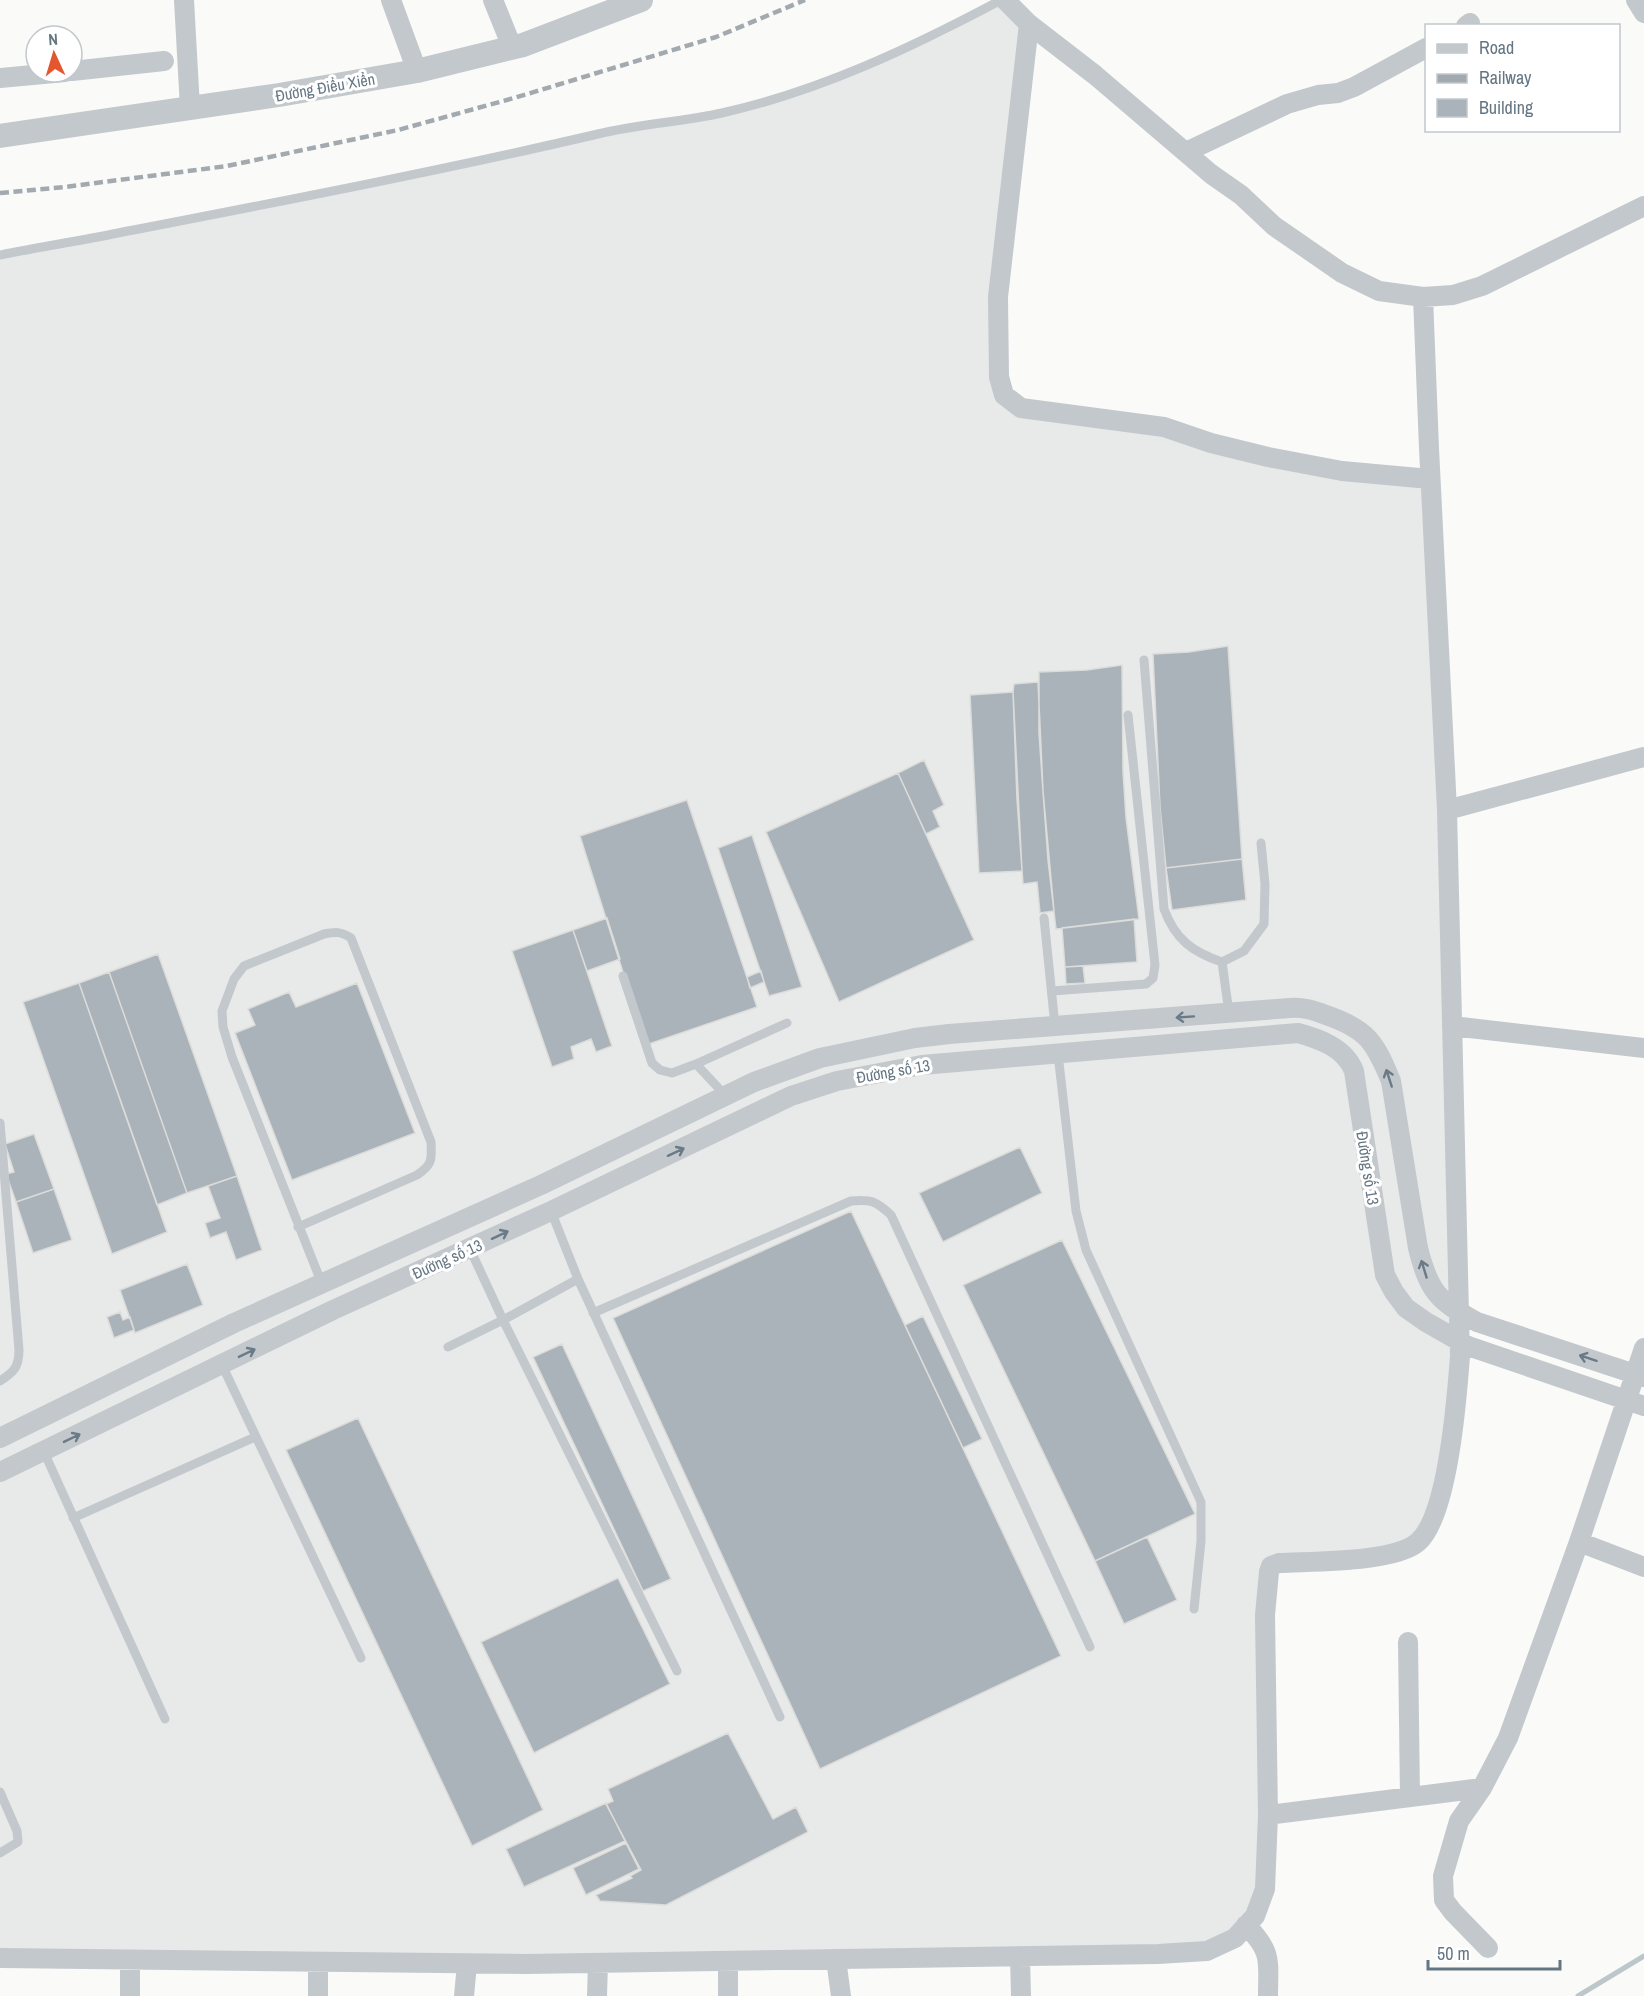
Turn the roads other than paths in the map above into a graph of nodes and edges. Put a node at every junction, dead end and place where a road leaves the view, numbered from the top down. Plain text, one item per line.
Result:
1 (184, 0) edge
2 (391, 0) edge
3 (493, 0) edge
4 (641, 0) edge
5 (1003, 0) edge
6 (1636, 0) edge
7 (1644, 13) edge
8 (1029, 24) junction
9 (512, 47) junction
10 (1425, 49) edge
11 (164, 61) dead end
12 (84, 70) edge
13 (417, 71) junction
14 (24, 76) edge
15 (0, 78) edge
16 (190, 108) junction
17 (0, 136) edge
18 (1186, 152) junction
19 (1644, 206) edge
20 (0, 255) edge
21 (1423, 297) junction
22 (1430, 478) junction
23 (1144, 660) dead end
24 (1128, 715) dead end
25 (1644, 757) edge
26 (1448, 810) junction
27 (1261, 843) dead end
28 (1044, 918) dead end
29 (1221, 962) junction
30 (623, 976) dead end
31 (1052, 991) junction
32 (1229, 1013) junction
33 (787, 1023) dead end
34 (1350, 1023) junction
35 (1055, 1026) junction
36 (1452, 1026) junction
37 (1644, 1048) edge
38 (1337, 1049) junction
39 (1058, 1054) junction
40 (696, 1064) junction
41 (725, 1095) junction
42 (0, 1123) edge
43 (541, 1185) junction
44 (551, 1211) junction
45 (298, 1227) junction
46 (470, 1249) junction
47 (578, 1279) junction
48 (322, 1284) junction
49 (333, 1310) junction
50 (1458, 1312) junction
51 (593, 1313) junction
52 (503, 1320) junction
53 (1459, 1340) junction
54 (448, 1347) dead end
55 (1644, 1348) edge
56 (222, 1365) junction
57 (1640, 1375) edge
58 (0, 1381) edge
59 (1635, 1403) edge
60 (255, 1437) junction
61 (0, 1438) edge
62 (44, 1452) junction
63 (0, 1473) edge
64 (73, 1518) junction
65 (1579, 1542) junction
66 (1644, 1567) edge
67 (1194, 1609) dead end
68 (1408, 1642) dead end
69 (1090, 1647) dead end
70 (361, 1659) dead end
71 (677, 1671) dead end
72 (780, 1718) dead end
73 (165, 1719) dead end
74 (1482, 1788) junction
75 (0, 1792) edge
76 (1410, 1797) junction
77 (1268, 1815) junction
78 (0, 1853) edge
79 (1246, 1925) junction
80 (1488, 1948) dead end
81 (1020, 1956) junction
82 (0, 1958) edge
83 (836, 1959) junction
84 (130, 1960) junction
85 (728, 1961) junction
86 (318, 1962) junction
87 (598, 1963) junction
88 (466, 1964) junction
89 (130, 1996) edge
90 (318, 1996) edge
91 (464, 1996) edge
92 (597, 1996) edge
93 (728, 1996) edge
94 (841, 1996) edge
95 (1021, 1996) edge
96 (1268, 1996) edge

1 - 16 street
2 - 13 street
3 - 9 street
4 - 9 street, Đường Điểu Xiển
5 - 8 street
5 - 20 lane
6 - 7 street
8 - 18 street
8 - 22 street
9 - 13 street, Đường Điểu Xiển
10 - 18 street
11 - 12 street
13 - 16 street, Đường Điểu Xiển
14 - 15 street
16 - 17 street, Đường Điểu Xiển
18 - 21 street
19 - 21 street
21 - 22 street
22 - 26 street
23 - 29 lane
24 - 31 lane
25 - 26 street
26 - 36 street
27 - 29 lane
28 - 31 lane
29 - 32 lane
30 - 40 lane
31 - 35 lane
32 - 34 street, Đường số 13
32 -> 35 street, Đường số 13
33 - 40 lane
34 - 38 street
50 -> 34 street, Đường số 13
35 - 39 street
35 - 41 street, Đường số 13
36 - 37 street
36 - 50 street
38 - 39 street, Đường số 13
38 - 53 street, Đường số 13
44 -> 39 street, Đường số 13
39 - 67 lane
40 - 41 lane
41 - 43 street, Đường số 13
42 - 58 lane
43 - 44 street
43 - 48 street, Đường số 13
46 -> 44 street, Đường số 13
44 - 47 lane
45 - 45 lane
45 - 48 lane
46 - 49 street, Đường số 13
46 - 52 lane
47 - 51 lane
47 - 52 lane
48 - 49 street
48 - 61 street, Đường số 13
56 -> 49 street, Đường số 13
50 - 53 street
57 -> 50 street, Đường số 13
51 - 69 lane
51 - 72 lane
52 - 54 lane
52 - 71 lane
53 - 59 street, Đường số 13
53 - 77 street
55 - 57 street
56 - 60 lane
62 -> 56 street, Đường số 13
57 - 59 street
59 - 65 street
60 - 64 lane
60 - 70 lane
62 - 63 street, Đường số 13
62 - 64 lane
64 - 73 lane
65 - 66 street
65 - 74 street
68 - 76 street
74 - 76 street
74 - 80 street
75 - 78 lane
76 - 77 street
77 - 79 street
79 - 81 street
79 - 96 street
81 - 83 street
81 - 95 street
82 - 84 street
83 - 85 street
83 - 94 street
84 - 86 street
84 - 89 street
85 - 87 street
85 - 93 street
86 - 88 street
86 - 90 street
87 - 88 street
87 - 92 street
88 - 91 street

